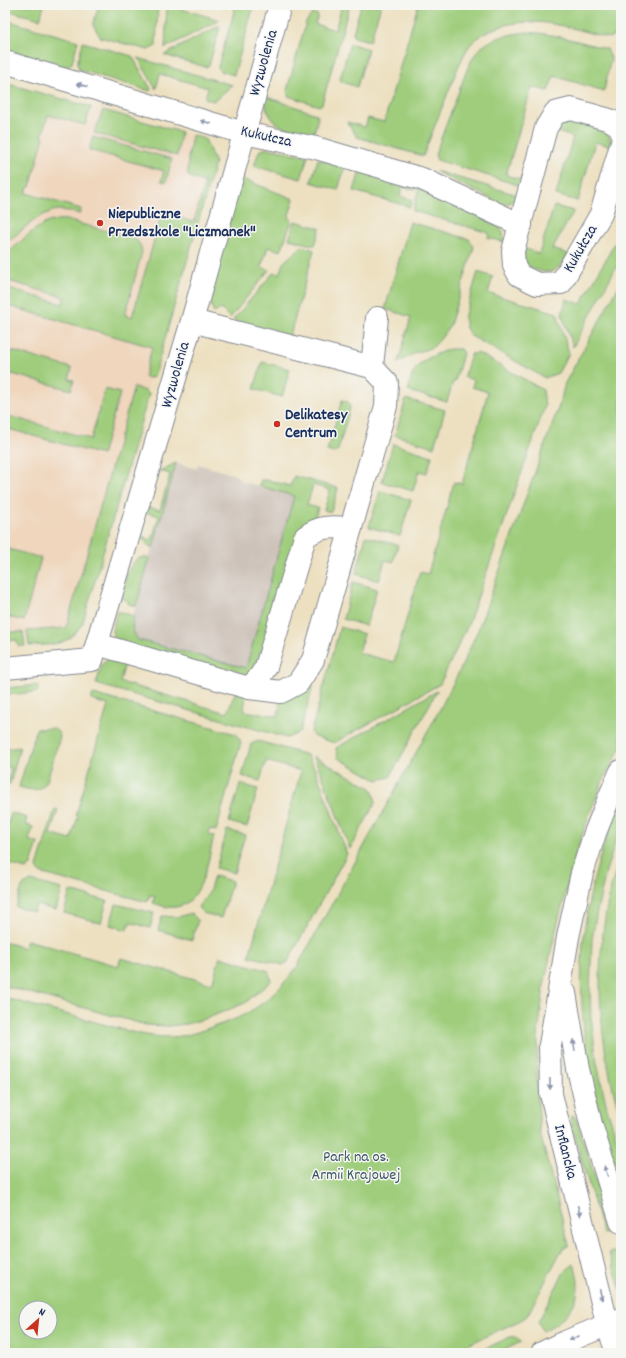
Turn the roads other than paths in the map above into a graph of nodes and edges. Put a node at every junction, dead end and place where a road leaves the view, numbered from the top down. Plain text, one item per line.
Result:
1 (280, 5) edge
2 (5, 62) edge
3 (621, 130) edge
4 (244, 133) junction
5 (621, 144) edge
6 (521, 225) junction
7 (377, 318) dead end
8 (192, 321) junction
9 (372, 367) junction
10 (351, 528) junction
11 (97, 644) junction
12 (5, 668) edge
13 (249, 688) junction
14 (621, 771) edge
15 (562, 978) junction
16 (621, 1222) edge
17 (614, 1321) edge
18 (542, 1353) edge
19 (617, 1353) edge

1 - 4 street, Wyzwolenia
4 -> 2 street, Kukułcza
3 - 6 street, Kukułcza
4 - 6 street, Kukułcza
4 - 8 street, Wyzwolenia
5 - 6 street, Kukułcza
7 - 9 street
8 - 9 street
8 - 11 street, Wyzwolenia
9 - 10 street
10 - 13 street
10 - 13 street
11 - 12 street, Wyzwolenia
11 - 13 street
14 - 15 street, Inflancka
16 -> 15 street, Inflancka
15 -> 17 street, Inflancka
17 -> 18 street
17 - 19 street, Inflancka

